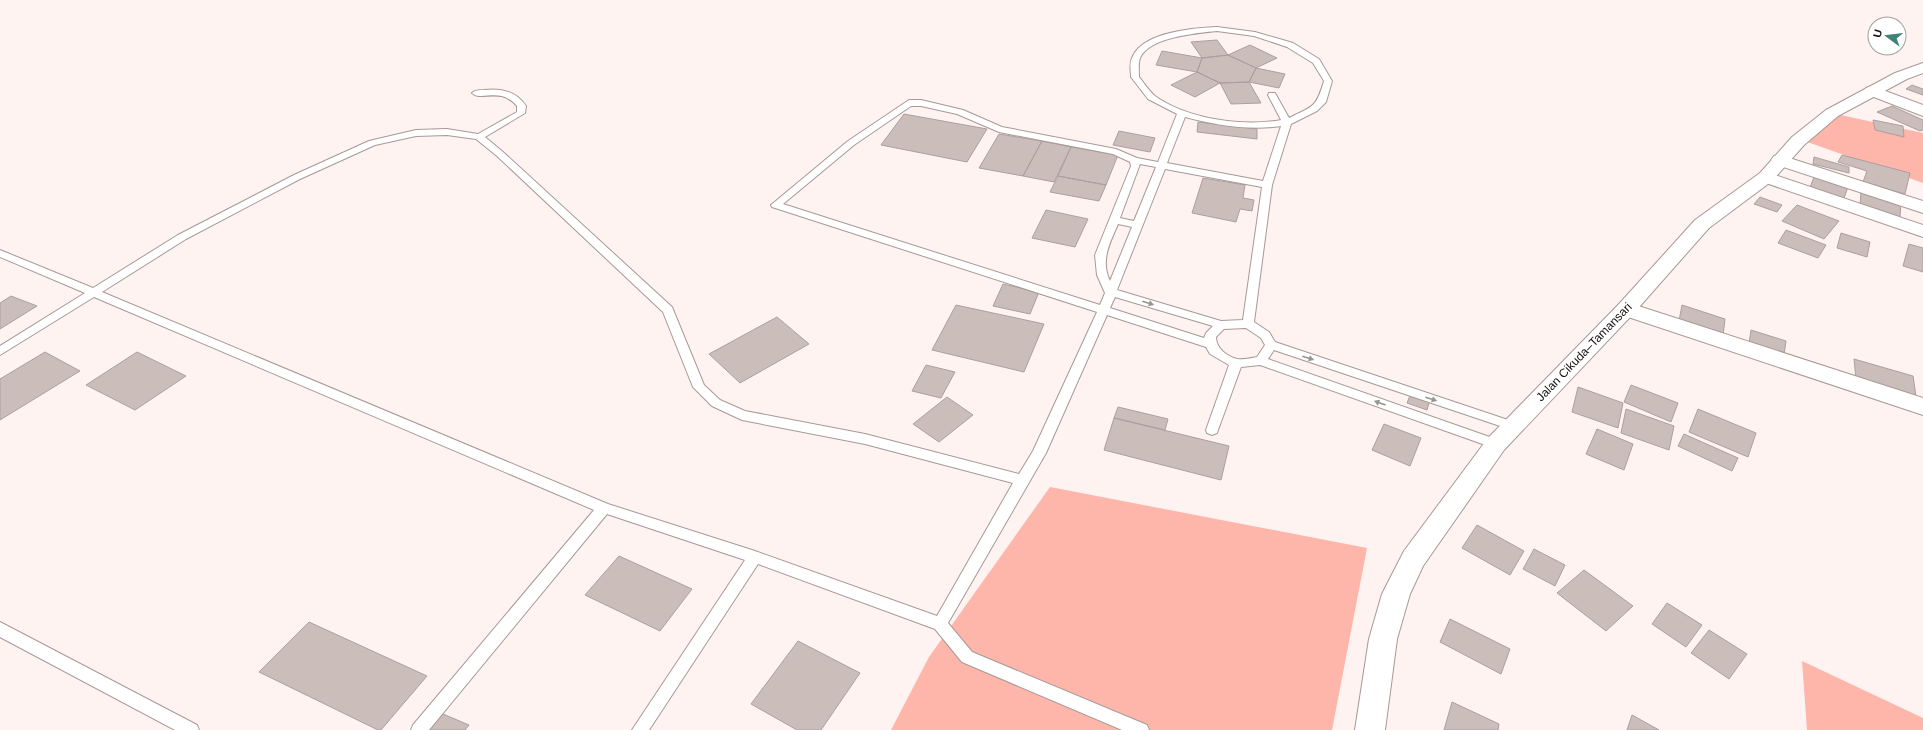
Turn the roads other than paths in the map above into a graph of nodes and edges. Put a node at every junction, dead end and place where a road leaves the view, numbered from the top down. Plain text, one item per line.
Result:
1 (1923, 68) edge
2 (1872, 90) junction
3 (476, 94) dead end
4 (1272, 95) dead end
5 (1923, 111) edge
6 (1182, 113) junction
7 (1288, 122) junction
8 (479, 138) junction
9 (1134, 160) junction
10 (1780, 160) junction
11 (1160, 166) junction
12 (1766, 177) junction
13 (1266, 184) junction
14 (1923, 207) edge
15 (1114, 220) junction
16 (1136, 225) junction
17 (1923, 231) edge
18 (0, 253) edge
19 (1110, 292) junction
20 (95, 293) junction
21 (1626, 309) junction
22 (1104, 310) junction
23 (1248, 324) junction
24 (1221, 325) junction
25 (1210, 344) junction
26 (1271, 345) junction
27 (0, 351) edge
28 (1261, 361) junction
29 (1236, 363) junction
30 (1923, 408) edge
31 (1513, 426) junction
32 (1212, 430) dead end
33 (1496, 444) junction
34 (1022, 480) junction
35 (604, 508) junction
36 (755, 557) junction
37 (940, 624) junction
38 (0, 629) edge
39 (191, 730) edge
40 (419, 730) edge
41 (640, 730) edge
42 (1141, 730) edge
43 (1370, 730) edge

1 - 2 street, Jalan Cikuda–Tamansari
2 - 5 street
2 - 10 street, Jalan Cikuda–Tamansari
3 - 8 lane
4 - 7 lane
6 - 7 lane
6 - 7 lane
6 - 11 lane
7 - 13 lane
8 - 20 lane
8 - 34 lane
9 - 11 lane
9 - 15 lane
9 - 22 lane
10 - 12 street, Jalan Cikuda–Tamansari
10 - 14 street
11 - 13 lane
11 - 16 lane
12 - 17 street
12 - 21 street, Jalan Cikuda–Tamansari
13 - 23 lane
15 - 16 lane
15 - 19 lane
16 - 19 lane
18 - 20 lane
19 - 22 lane
19 -> 24 lane
20 - 27 lane
20 - 35 lane
21 - 30 street
21 - 31 street, Jalan Cikuda–Tamansari
22 - 25 lane
22 - 34 lane
23 - 24 lane
23 - 26 lane
24 - 25 lane
25 - 29 lane
26 - 28 lane
26 -> 31 lane
28 - 29 lane
33 -> 28 lane
29 - 32 lane
31 - 33 street, Jalan Cikuda–Tamansari
33 - 43 street, Jalan Cikuda–Tamansari
34 - 37 lane
35 - 36 lane
35 - 40 lane
36 - 37 lane
36 - 41 lane
37 - 42 lane
38 - 39 lane

